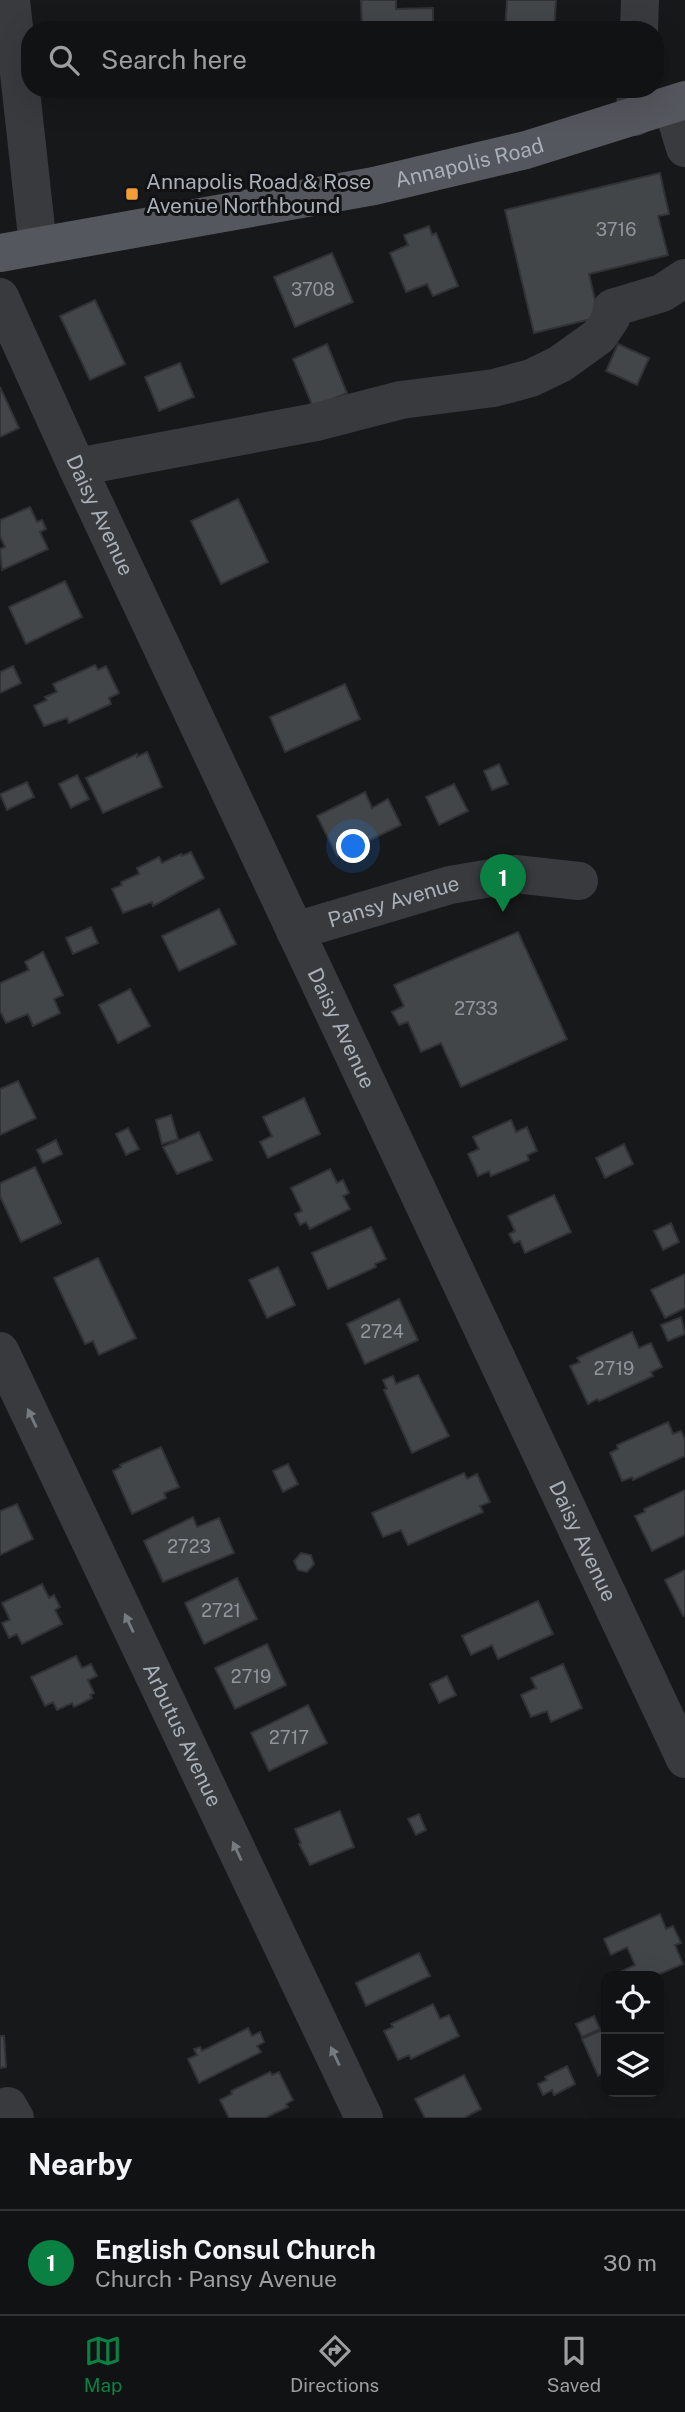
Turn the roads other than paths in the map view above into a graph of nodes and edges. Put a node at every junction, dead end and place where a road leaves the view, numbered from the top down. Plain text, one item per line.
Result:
1 (640, 0) edge
2 (8, 20) edge
3 (639, 21) edge
4 (635, 103) edge
5 (679, 103) edge
6 (685, 148) edge
7 (38, 246) junction
8 (0, 253) edge
9 (685, 278) edge
10 (0, 297) edge
11 (77, 467) junction
12 (579, 881) dead end
13 (295, 930) junction
14 (0, 1351) edge
15 (685, 1759) edge
16 (0, 2108) edge
17 (15, 2118) edge
18 (364, 2118) edge

1 - 3 street
2 - 7 street
4 - 5 main road, Annapolis Road
4 - 7 main road, Annapolis Road
5 - 6 street
7 - 8 main road, Annapolis Road
9 - 11 street
10 - 11 street, Daisy Avenue
11 - 13 street, Daisy Avenue
12 - 13 street, Pansy Avenue
13 - 15 street, Daisy Avenue
18 -> 14 street, Arbutus Avenue
16 - 17 street

